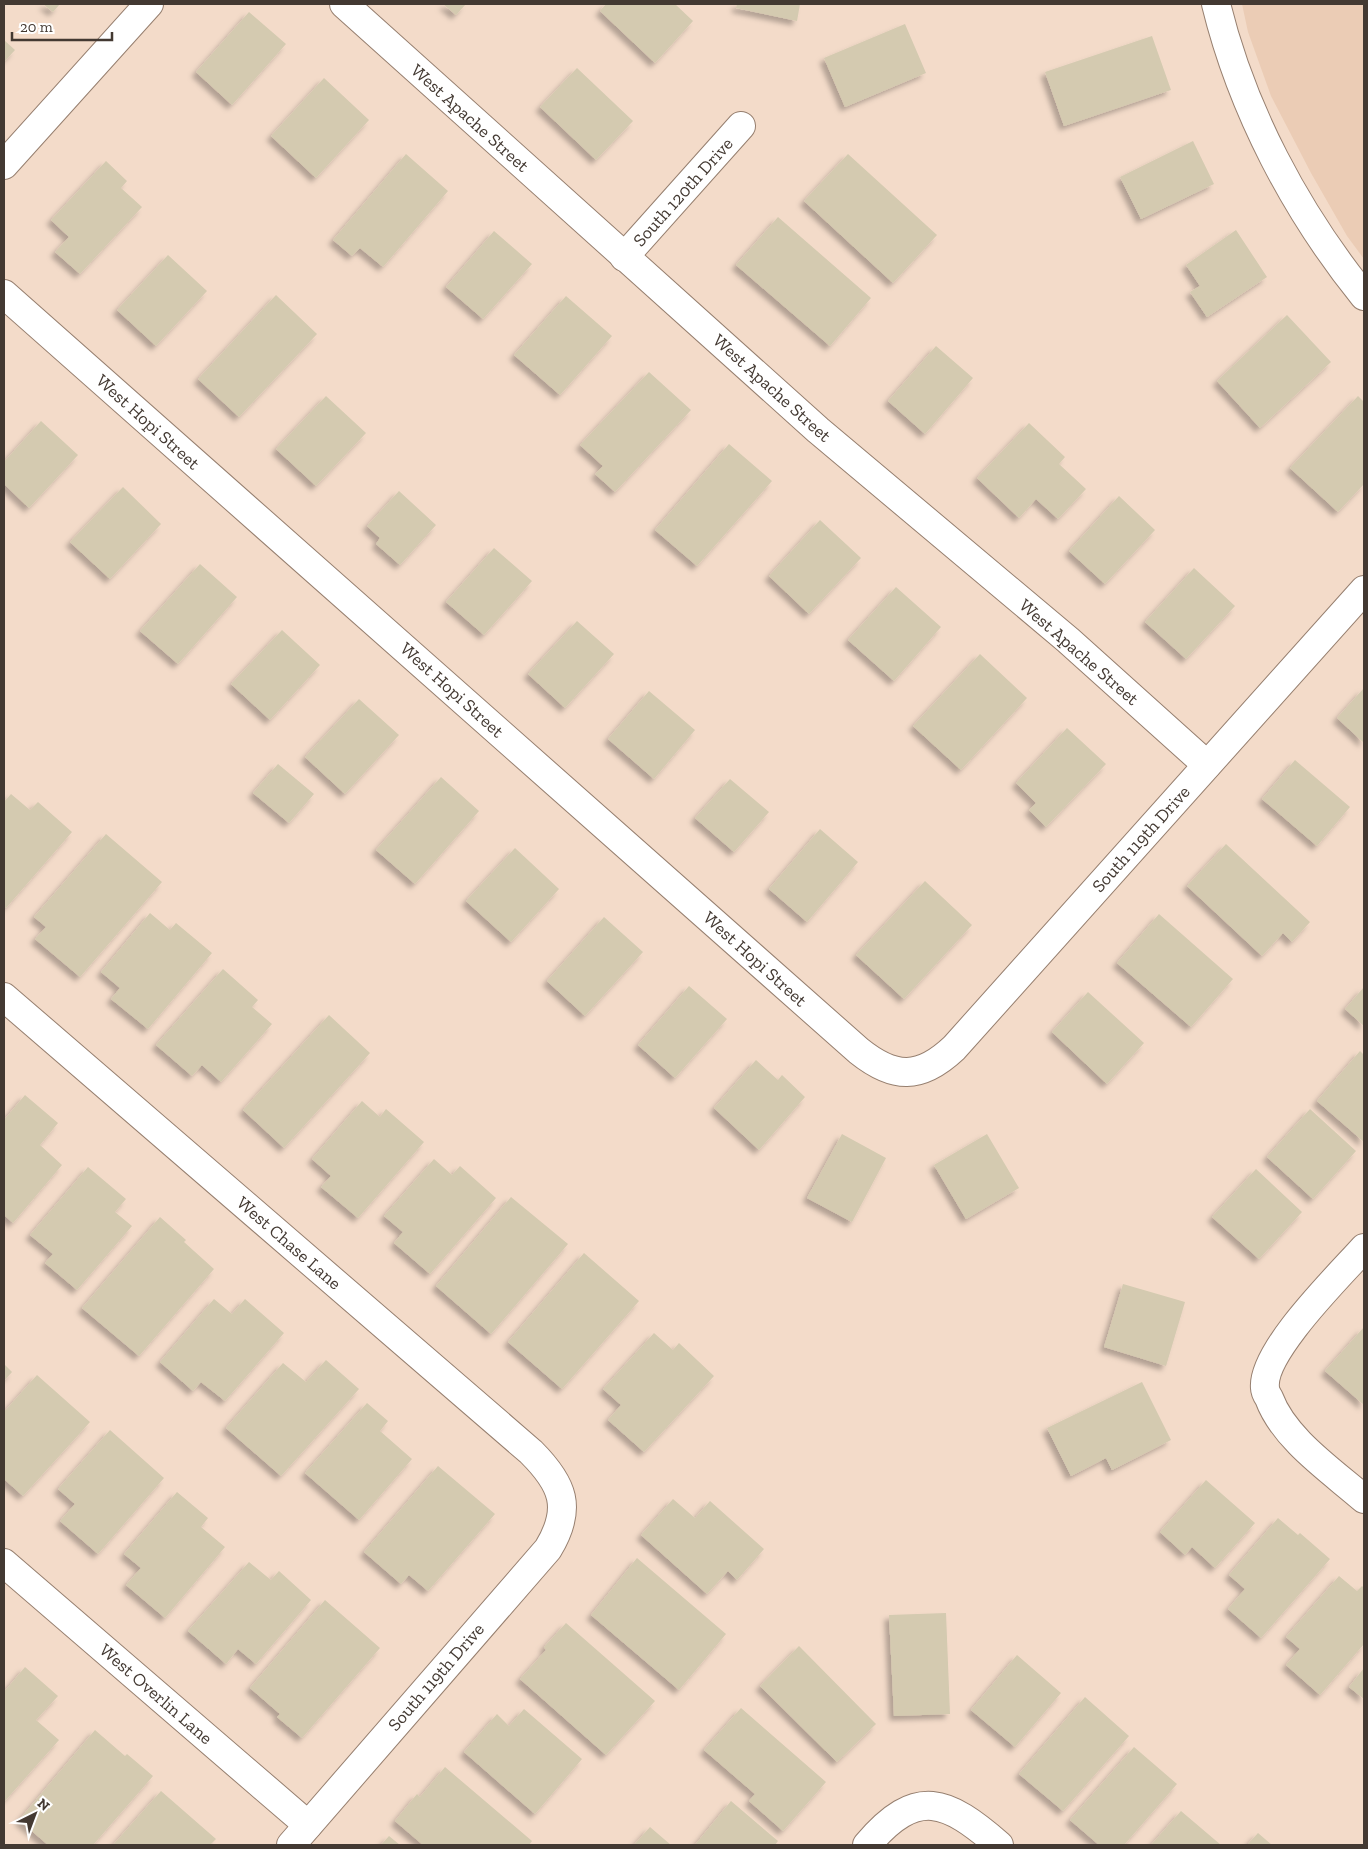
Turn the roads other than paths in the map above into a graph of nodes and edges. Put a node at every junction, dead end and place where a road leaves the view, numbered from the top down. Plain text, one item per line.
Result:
1 (149, 4) edge
2 (344, 4) edge
3 (1216, 4) edge
4 (741, 126) dead end
5 (4, 165) edge
6 (624, 257) junction
7 (4, 294) edge
8 (1364, 296) edge
9 (1364, 590) edge
10 (1207, 765) junction
11 (4, 997) edge
12 (907, 1073) joint
13 (1364, 1248) edge
14 (1364, 1499) edge
15 (562, 1500) joint
16 (4, 1563) edge
17 (299, 1835) edge
18 (867, 1845) edge
19 (1000, 1845) edge

1 - 5 street
2 - 6 street, West Apache Street
3 - 8 street
4 - 6 street, South 120th Drive
6 - 10 street, West Apache Street
7 - 12 street, West Hopi Street
9 - 10 street, South 119th Drive
10 - 12 street, South 119th Drive
11 - 15 street, West Chase Lane
13 - 14 street
15 - 17 street, South 119th Drive
16 - 17 street, West Overlin Lane
18 - 19 street

